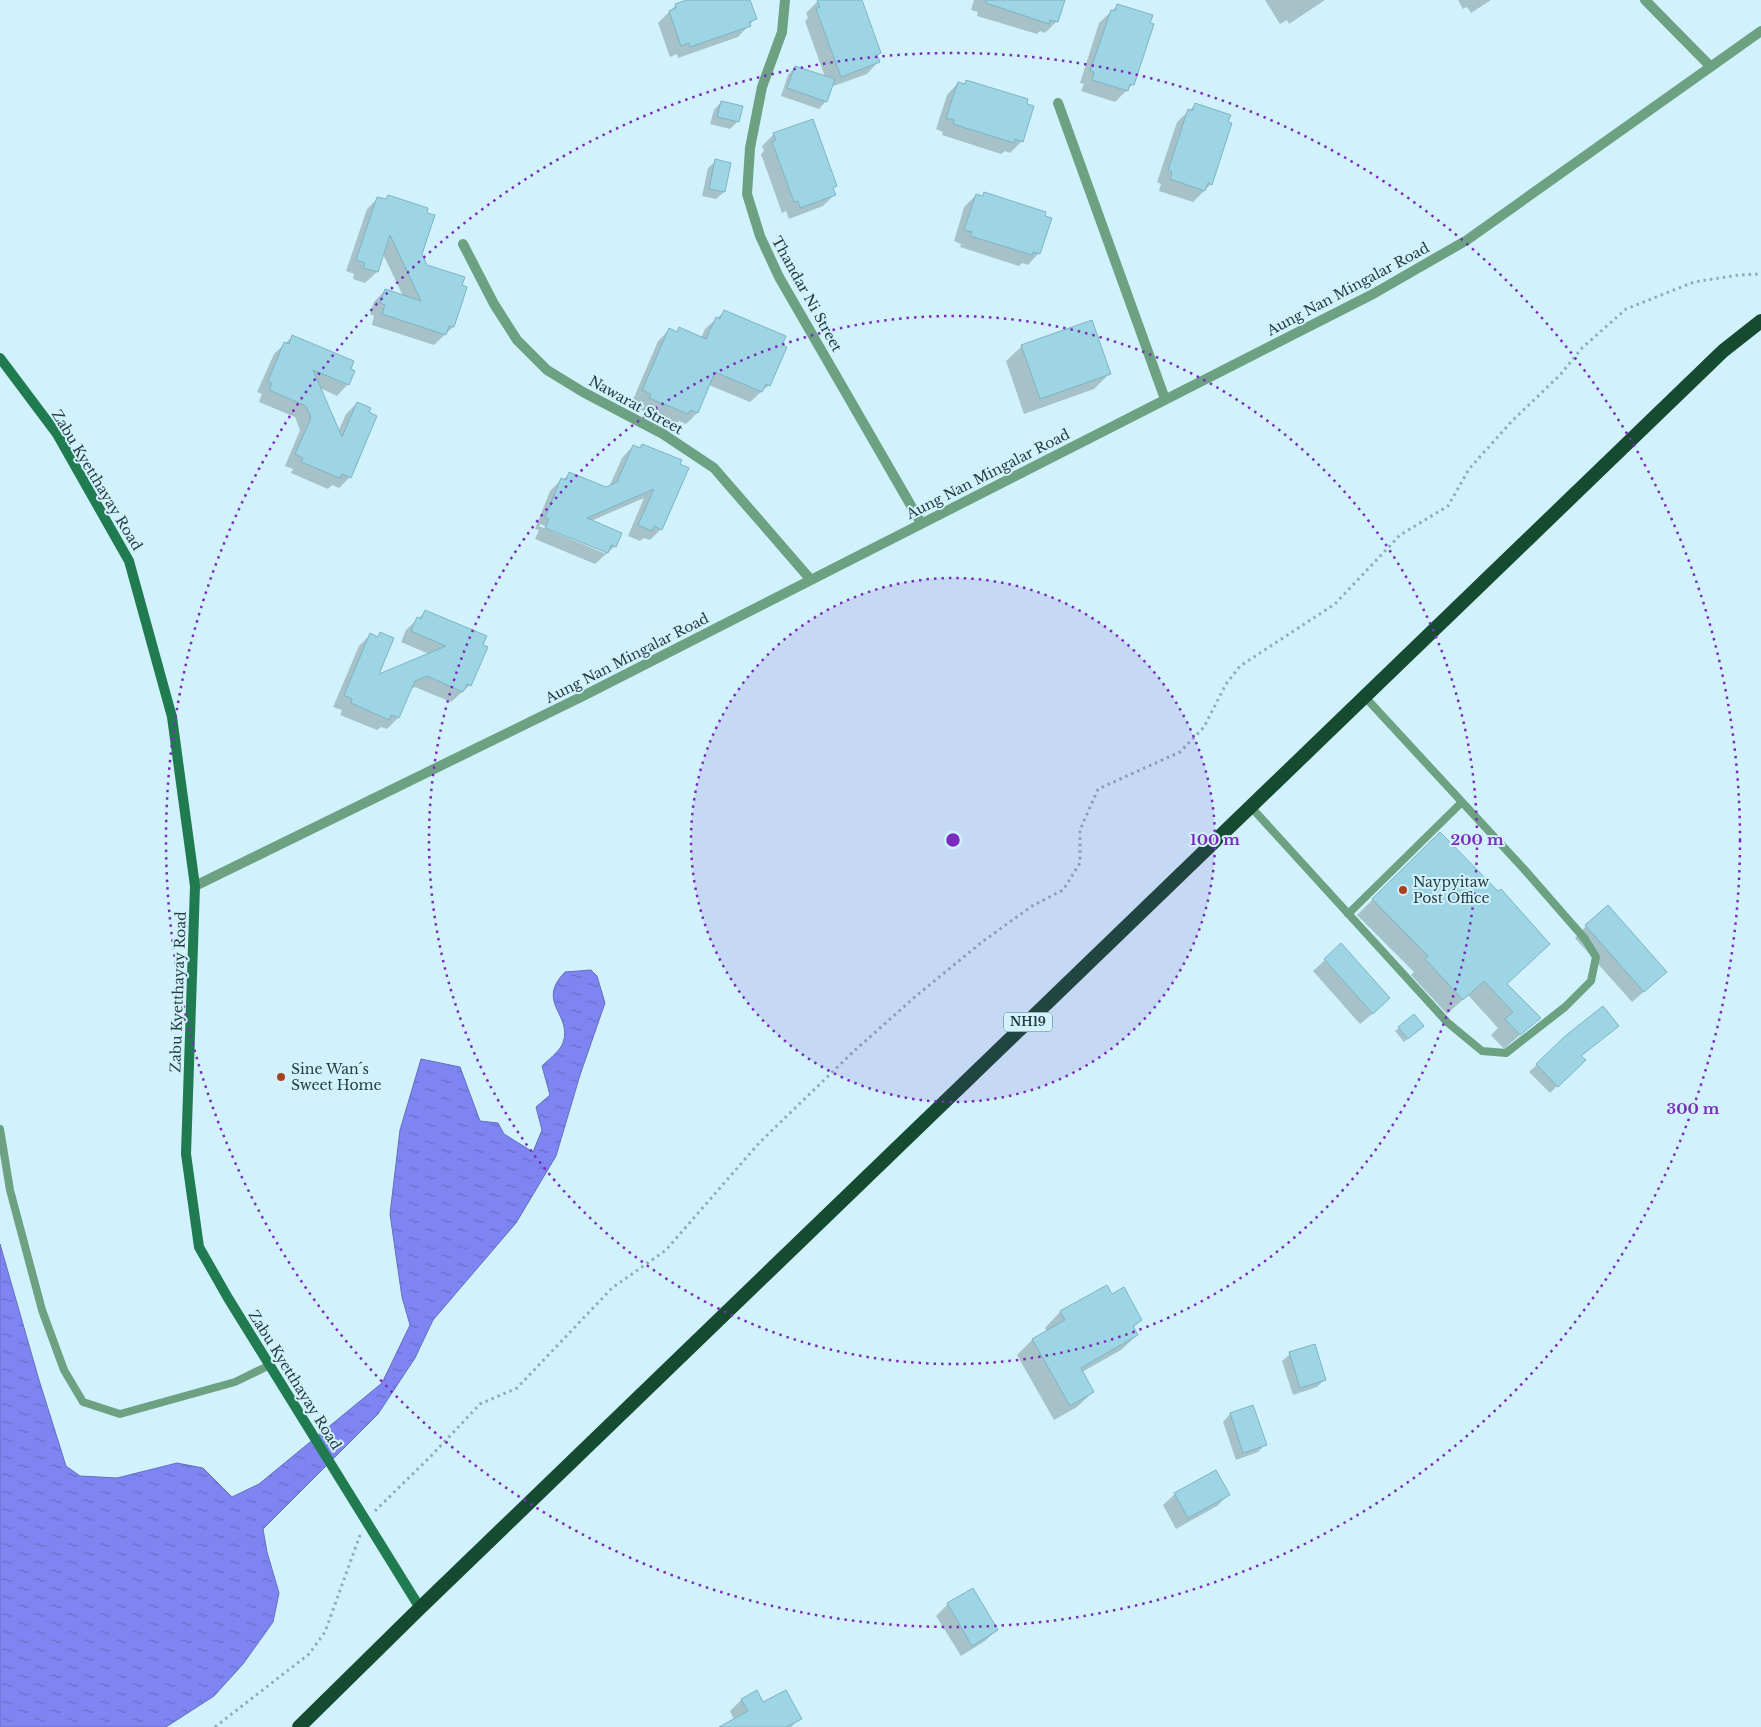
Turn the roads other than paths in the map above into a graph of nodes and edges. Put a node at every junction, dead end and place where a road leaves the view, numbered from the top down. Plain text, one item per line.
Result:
1 (785, 0) edge
2 (1644, 0) edge
3 (1761, 31) edge
4 (1711, 67) junction
5 (1058, 103) dead end
6 (463, 244) dead end
7 (1761, 321) edge
8 (0, 358) edge
9 (1165, 399) junction
10 (921, 523) junction
11 (811, 580) junction
12 (1365, 697) junction
13 (1462, 802) junction
14 (1251, 807) junction
15 (195, 886) junction
16 (1348, 914) junction
17 (0, 1129) edge
18 (270, 1365) junction
19 (420, 1608) junction
20 (299, 1727) edge

1 - 10 street, Thandar Ni Street
2 - 4 street
3 - 4 street, Aung Nan Mingalar Road
4 - 9 street, Aung Nan Mingalar Road
5 - 9 street
6 - 11 street, Nawarat Street
7 - 12 highway, NH19
8 - 15 main road, Zabu Kyetthayay Road
9 - 10 street, Aung Nan Mingalar Road
10 - 11 street, Aung Nan Mingalar Road
11 - 15 street, Aung Nan Mingalar Road
12 - 13 lane
12 - 14 highway, NH19
13 - 16 lane
13 - 16 lane
14 - 16 lane
14 - 19 highway, NH19
15 - 18 main road, Zabu Kyetthayay Road
17 - 18 lane
18 - 19 main road, Zabu Kyetthayay Road
19 - 20 highway, NH19

